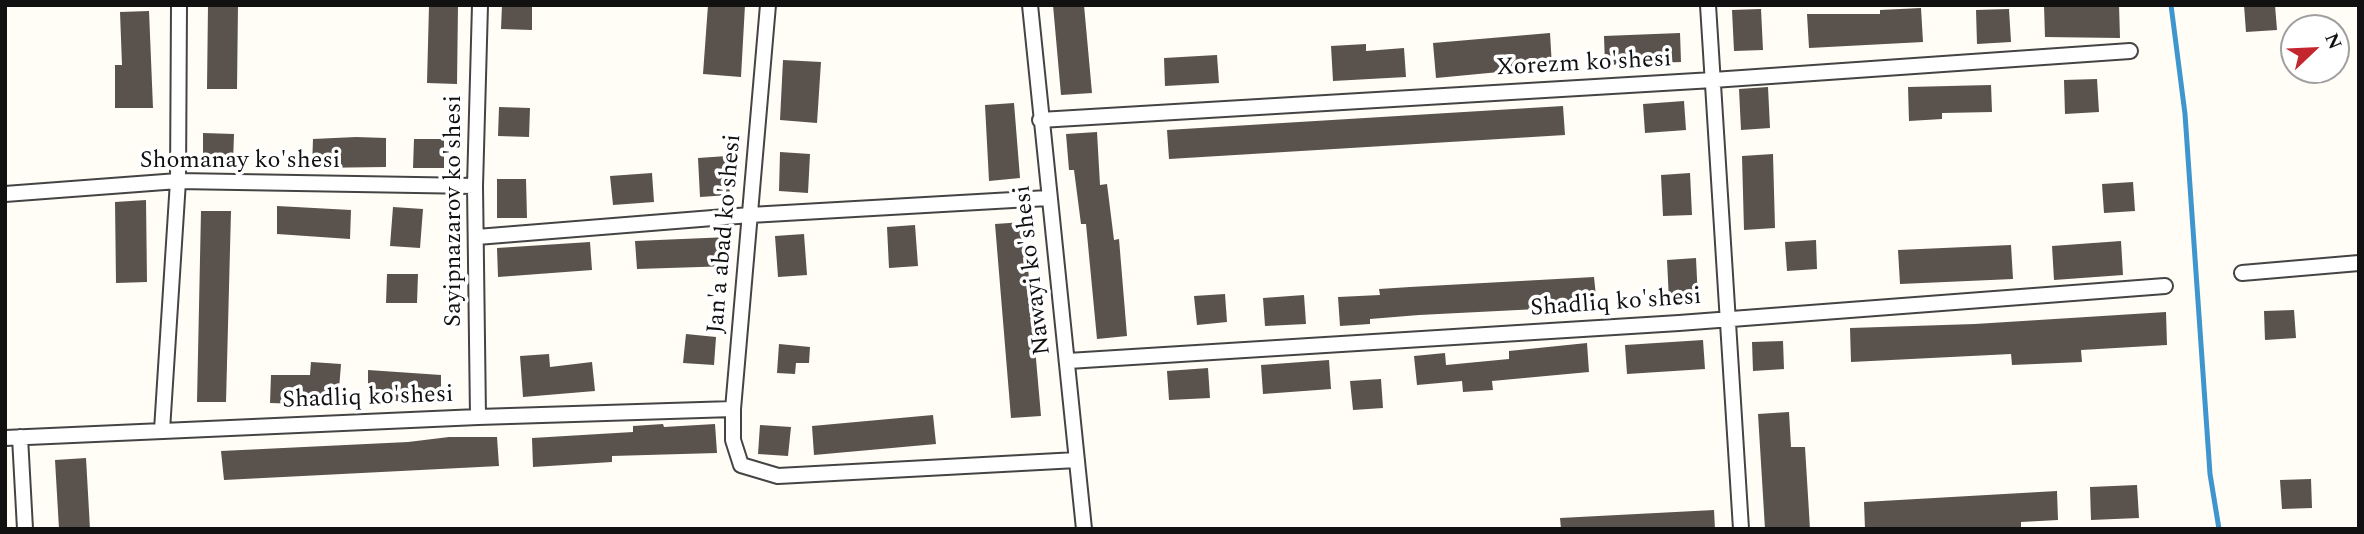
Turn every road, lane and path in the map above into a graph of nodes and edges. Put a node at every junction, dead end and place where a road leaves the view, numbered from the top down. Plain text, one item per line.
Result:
1 (179, 5) edge
2 (480, 5) edge
3 (768, 5) edge
4 (1030, 5) edge
5 (1708, 5) edge
6 (2130, 51) dead end
7 (1713, 80) junction
8 (1040, 120) junction
9 (177, 181) junction
10 (475, 186) junction
11 (5, 194) edge
12 (1048, 198) junction
13 (750, 215) junction
14 (477, 237) junction
15 (2359, 263) edge
16 (2242, 273) dead end
17 (2165, 286) dead end
18 (1726, 319) junction
19 (1068, 361) junction
20 (733, 410) junction
21 (478, 417) junction
22 (162, 430) junction
23 (13, 437) edge
24 (1077, 460) junction
25 (25, 529) edge
26 (1084, 529) edge
27 (1741, 529) edge

1 - 9 street
2 - 10 street, Sayipnazarov ko'shesi
3 - 13 street, Jan'a abad ko'shesi
4 - 8 street, Nawayi ko'shesi
5 - 7 street
6 - 7 street, Xorezm ko'shesi
7 - 8 street, Xorezm ko'shesi
7 - 18 street
8 - 12 street, Nawayi ko'shesi
9 - 10 street, Shomanay ko'shesi
9 - 11 street, Shomanay ko'shesi
9 - 22 street
10 - 14 street, Sayipnazarov ko'shesi
12 - 13 street
12 - 19 street, Nawayi ko'shesi
13 - 14 street
13 - 20 street, Jan'a abad ko'shesi
14 - 21 street, Sayipnazarov ko'shesi
15 - 16 street
17 - 18 street, Shadliq ko'shesi
18 - 19 street, Shadliq ko'shesi
18 - 27 street
19 - 24 street, Nawayi ko'shesi
20 - 21 street, Shadliq ko'shesi
20 - 24 street, Jan'a abad ko'shesi
21 - 22 street, Shadliq ko'shesi
22 - 23 street, Shadliq ko'shesi
23 - 25 street
24 - 26 street, Nawayi ko'shesi

